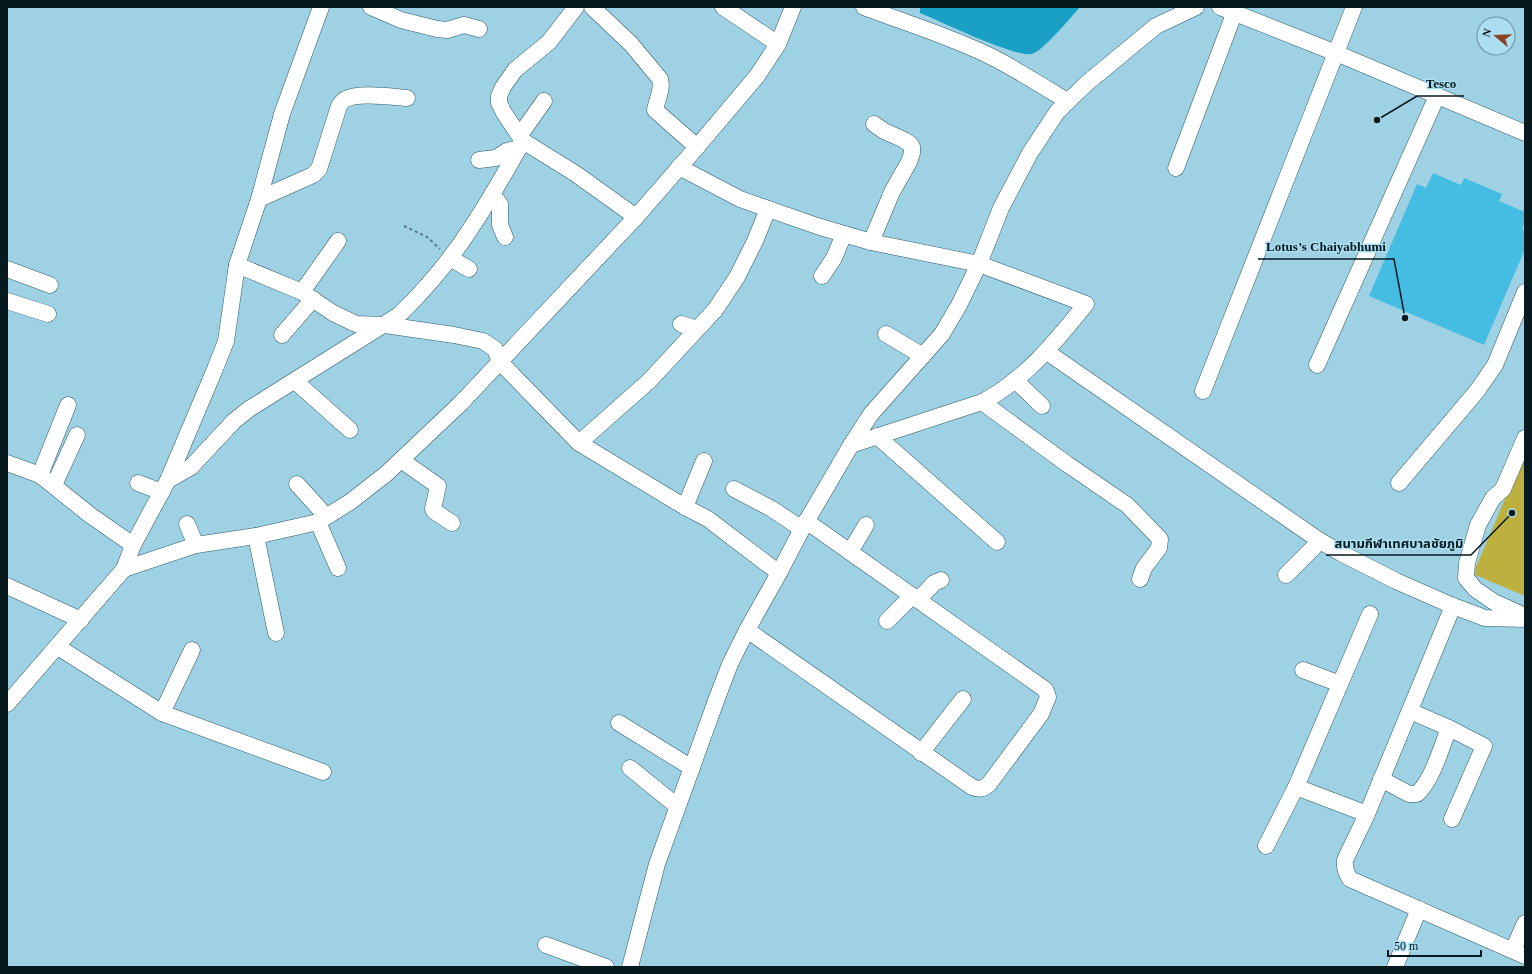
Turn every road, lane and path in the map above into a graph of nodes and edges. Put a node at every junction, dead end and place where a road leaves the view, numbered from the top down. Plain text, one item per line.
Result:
1 (321, 7) edge
2 (371, 7) edge
3 (576, 7) edge
4 (592, 7) edge
5 (723, 7) edge
6 (792, 7) edge
7 (864, 7) edge
8 (1196, 7) edge
9 (1220, 7) edge
10 (1354, 7) edge
11 (1234, 14) junction
12 (479, 29) dead end
13 (778, 44) junction
14 (1336, 53) junction
15 (1437, 96) junction
16 (407, 98) dead end
17 (544, 101) dead end
18 (1067, 101) junction
19 (874, 124) dead end
20 (1525, 133) edge
21 (521, 142) junction
22 (697, 147) junction
23 (479, 160) dead end
24 (679, 167) junction
25 (1176, 168) dead end
26 (492, 194) junction
27 (259, 199) junction
28 (768, 209) junction
29 (636, 217) junction
30 (404, 226) dead end
31 (844, 234) junction
32 (505, 236) dead end
33 (338, 241) dead end
34 (871, 242) junction
35 (450, 258) junction
36 (979, 264) junction
37 (237, 266) junction
38 (7, 269) edge
39 (469, 269) dead end
40 (822, 276) dead end
41 (50, 285) dead end
42 (1525, 292) edge
43 (307, 296) junction
44 (7, 301) edge
45 (48, 314) dead end
46 (681, 324) dead end
47 (385, 325) junction
48 (698, 329) junction
49 (886, 334) dead end
50 (282, 335) dead end
51 (1047, 352) junction
52 (923, 356) junction
53 (500, 362) junction
54 (1316, 365) dead end
55 (1015, 380) junction
56 (295, 381) junction
57 (1203, 391) dead end
58 (982, 402) junction
59 (68, 405) dead end
60 (1042, 406) dead end
61 (350, 430) dead end
62 (76, 435) dead end
63 (878, 436) junction
64 (1525, 438) edge
65 (579, 443) junction
66 (851, 446) junction
67 (401, 460) junction
68 (704, 461) dead end
69 (7, 462) edge
70 (40, 475) junction
71 (138, 483) dead end
72 (1400, 483) dead end
73 (296, 484) dead end
74 (54, 485) junction
75 (165, 486) junction
76 (734, 489) dead end
77 (684, 507) junction
78 (322, 519) junction
79 (452, 523) dead end
80 (188, 524) dead end
81 (804, 525) junction
82 (866, 525) dead end
83 (256, 536) junction
84 (1320, 541) junction
85 (997, 542) dead end
86 (133, 545) junction
87 (196, 545) junction
88 (850, 552) junction
89 (338, 568) dead end
90 (124, 569) junction
91 (780, 573) junction
92 (1286, 575) dead end
93 (1140, 579) dead end
94 (941, 580) dead end
95 (7, 586) edge
96 (915, 598) junction
97 (1453, 606) junction
98 (1370, 614) dead end
99 (1525, 616) edge
100 (1525, 619) edge
101 (81, 620) junction
102 (887, 621) dead end
103 (747, 630) junction
104 (276, 633) dead end
105 (58, 647) junction
106 (192, 650) dead end
107 (1303, 670) dead end
108 (1340, 684) junction
109 (12, 688) edge
110 (963, 699) dead end
111 (7, 704) edge
112 (1410, 711) junction
113 (162, 713) junction
114 (620, 723) dead end
115 (1449, 728) junction
116 (921, 753) junction
117 (630, 768) dead end
118 (692, 768) junction
119 (323, 772) dead end
120 (1381, 779) junction
121 (1296, 787) junction
122 (678, 806) junction
123 (1367, 814) junction
124 (1452, 819) dead end
125 (1266, 846) dead end
126 (1419, 909) junction
127 (1525, 922) edge
128 (546, 945) dead end
129 (1519, 953) edge
130 (1397, 966) edge
131 (606, 967) edge
132 (630, 967) edge

1 - 27 street
2 - 12 street
3 - 21 street
4 - 22 street
5 - 13 street
6 - 13 street
7 - 18 street
8 - 18 street
9 - 11 street
10 - 14 street
11 - 14 street
11 - 25 street
13 - 22 street
14 - 15 street
14 - 57 street
15 - 20 street
15 - 54 street
16 - 27 street
17 - 21 street
18 - 36 street
19 - 34 street
21 - 23 street
21 - 26 street
21 - 29 street
22 - 24 street
24 - 28 street
24 - 29 street
26 - 32 street
26 - 35 street
27 - 37 street
28 - 31 street
28 - 48 street
29 - 53 street
30 - 35 path
31 - 34 street
31 - 40 street
33 - 43 street
34 - 36 street
35 - 39 street
35 - 47 street
36 - 51 street
36 - 52 street
37 - 43 street
37 - 75 street
38 - 41 street
42 - 72 street
43 - 47 street
43 - 50 street
44 - 45 street
46 - 48 street
47 - 53 street
47 - 56 street
48 - 65 street
49 - 52 street
51 - 55 street
51 - 84 street
52 - 66 street
53 - 65 street
53 - 67 street
55 - 58 street
55 - 60 street
56 - 61 street
56 - 75 street
58 - 63 street
58 - 93 street
59 - 70 street
62 - 74 street
63 - 66 street
63 - 85 street
64 - 99 street
65 - 77 street
66 - 81 street
67 - 78 street
67 - 79 street
68 - 77 street
69 - 70 street
70 - 74 street
71 - 75 street
73 - 78 street
74 - 86 street
75 - 86 street
76 - 81 street
77 - 91 street
78 - 83 street
78 - 89 street
80 - 87 street
81 - 88 street
81 - 91 street
82 - 88 street
83 - 87 street
83 - 104 street
84 - 92 street
84 - 97 street
86 - 90 street
87 - 90 street
88 - 96 street
90 - 101 street
91 - 103 street
94 - 96 street
95 - 101 street
96 - 102 street
96 - 116 street
97 - 100 street
97 - 112 street
98 - 108 street
101 - 105 street
103 - 116 street
103 - 118 street
105 - 109 street
105 - 113 street
106 - 113 street
107 - 108 street
108 - 121 street
109 - 111 street
110 - 116 street
112 - 115 street
112 - 120 street
113 - 119 street
114 - 118 street
115 - 120 street
115 - 124 street
117 - 122 street
118 - 122 street
120 - 123 street
121 - 123 street
121 - 125 street
122 - 132 street
123 - 126 street
126 - 129 street
126 - 130 street
127 - 129 street
128 - 131 street

